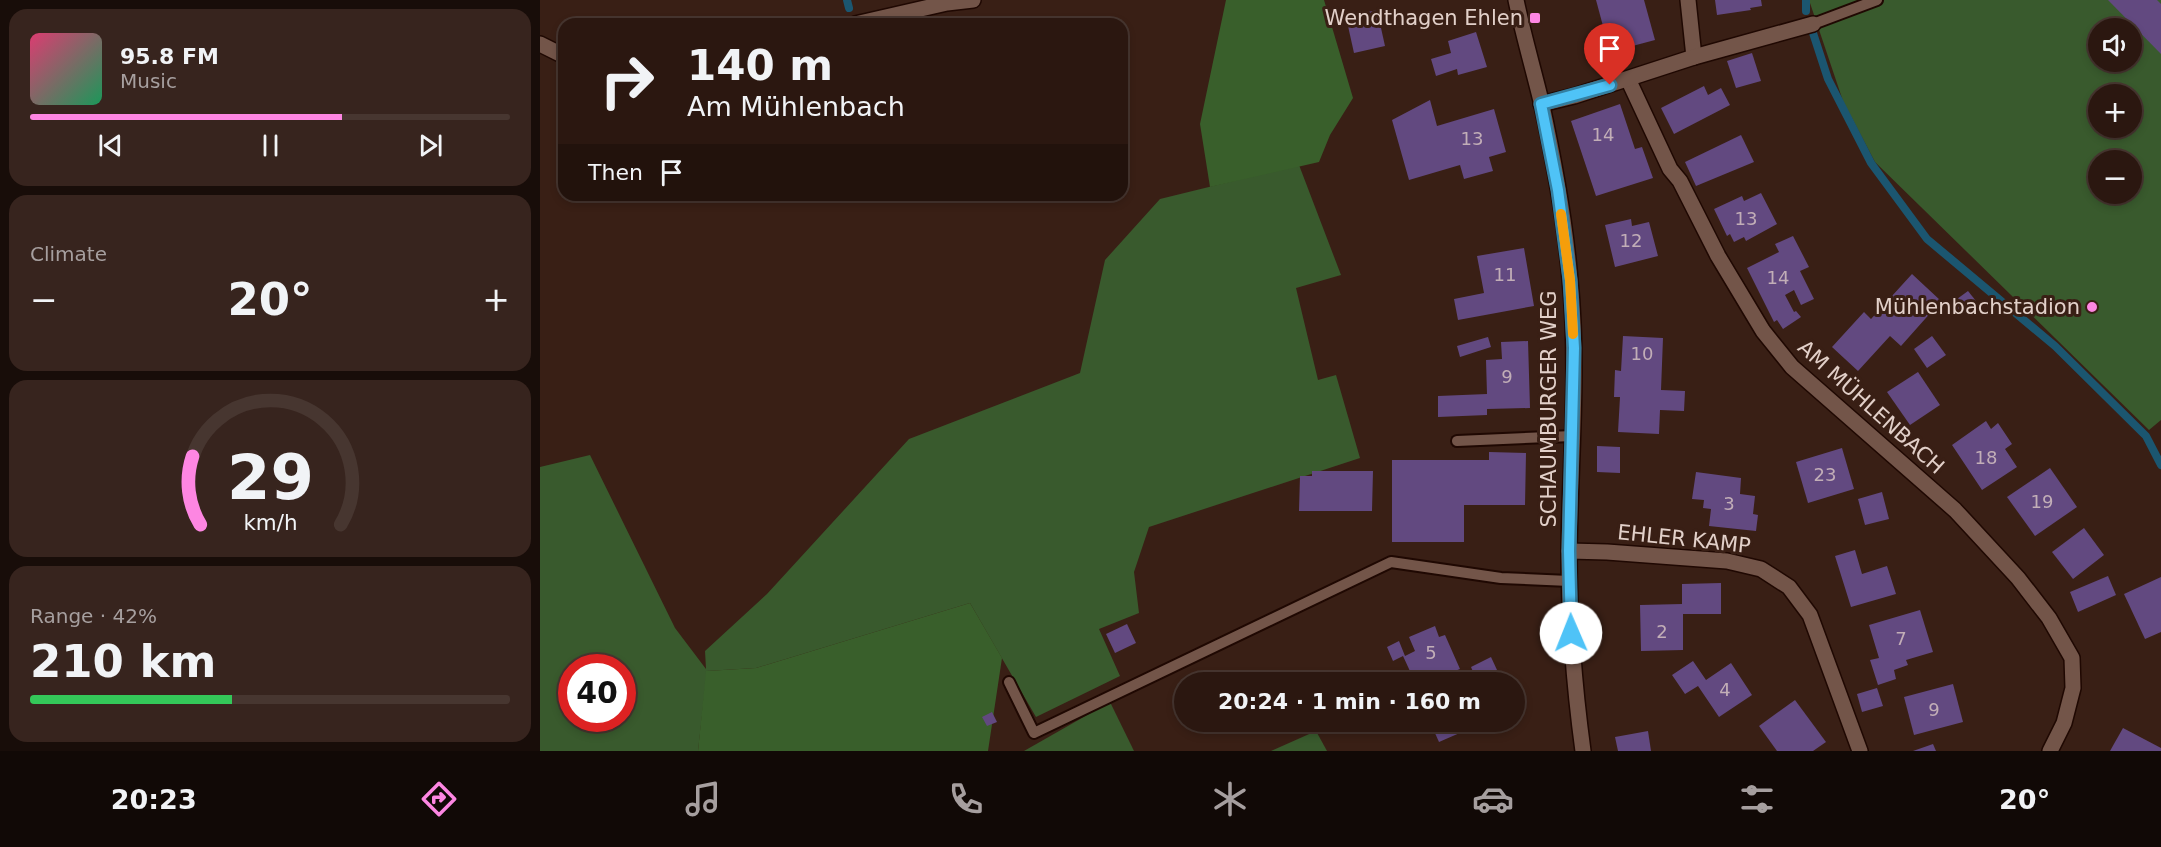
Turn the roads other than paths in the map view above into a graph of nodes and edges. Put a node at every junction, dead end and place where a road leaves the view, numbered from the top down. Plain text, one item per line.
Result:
1 (973, 0) edge
2 (1516, 0) edge
3 (1688, 0) edge
4 (1877, 0) edge
5 (881, 18) edge
6 (1813, 24) joint
7 (540, 45) edge
8 (558, 53) edge
9 (1694, 57) junction
10 (1628, 79) junction
11 (1541, 104) junction
12 (1572, 436) junction
13 (1457, 441) dead end
14 (1569, 551) junction
15 (1569, 580) junction
16 (1009, 682) dead end
17 (1583, 751) edge
18 (1860, 751) edge
19 (2050, 751) edge

1 - 5 street
2 - 11 street, SCHAUMBURGER WEG
3 - 9 street
4 - 6 lane
6 - 9 street
7 - 8 street
9 - 10 street
10 - 11 street
10 - 19 street, AM MÜHLENBACH
11 - 12 street, SCHAUMBURGER WEG
12 - 13 lane
12 - 14 street, SCHAUMBURGER WEG
14 - 15 street, SCHAUMBURGER WEG
14 - 18 street, EHLER KAMP
15 - 16 lane
15 - 17 street, SCHAUMBURGER WEG

